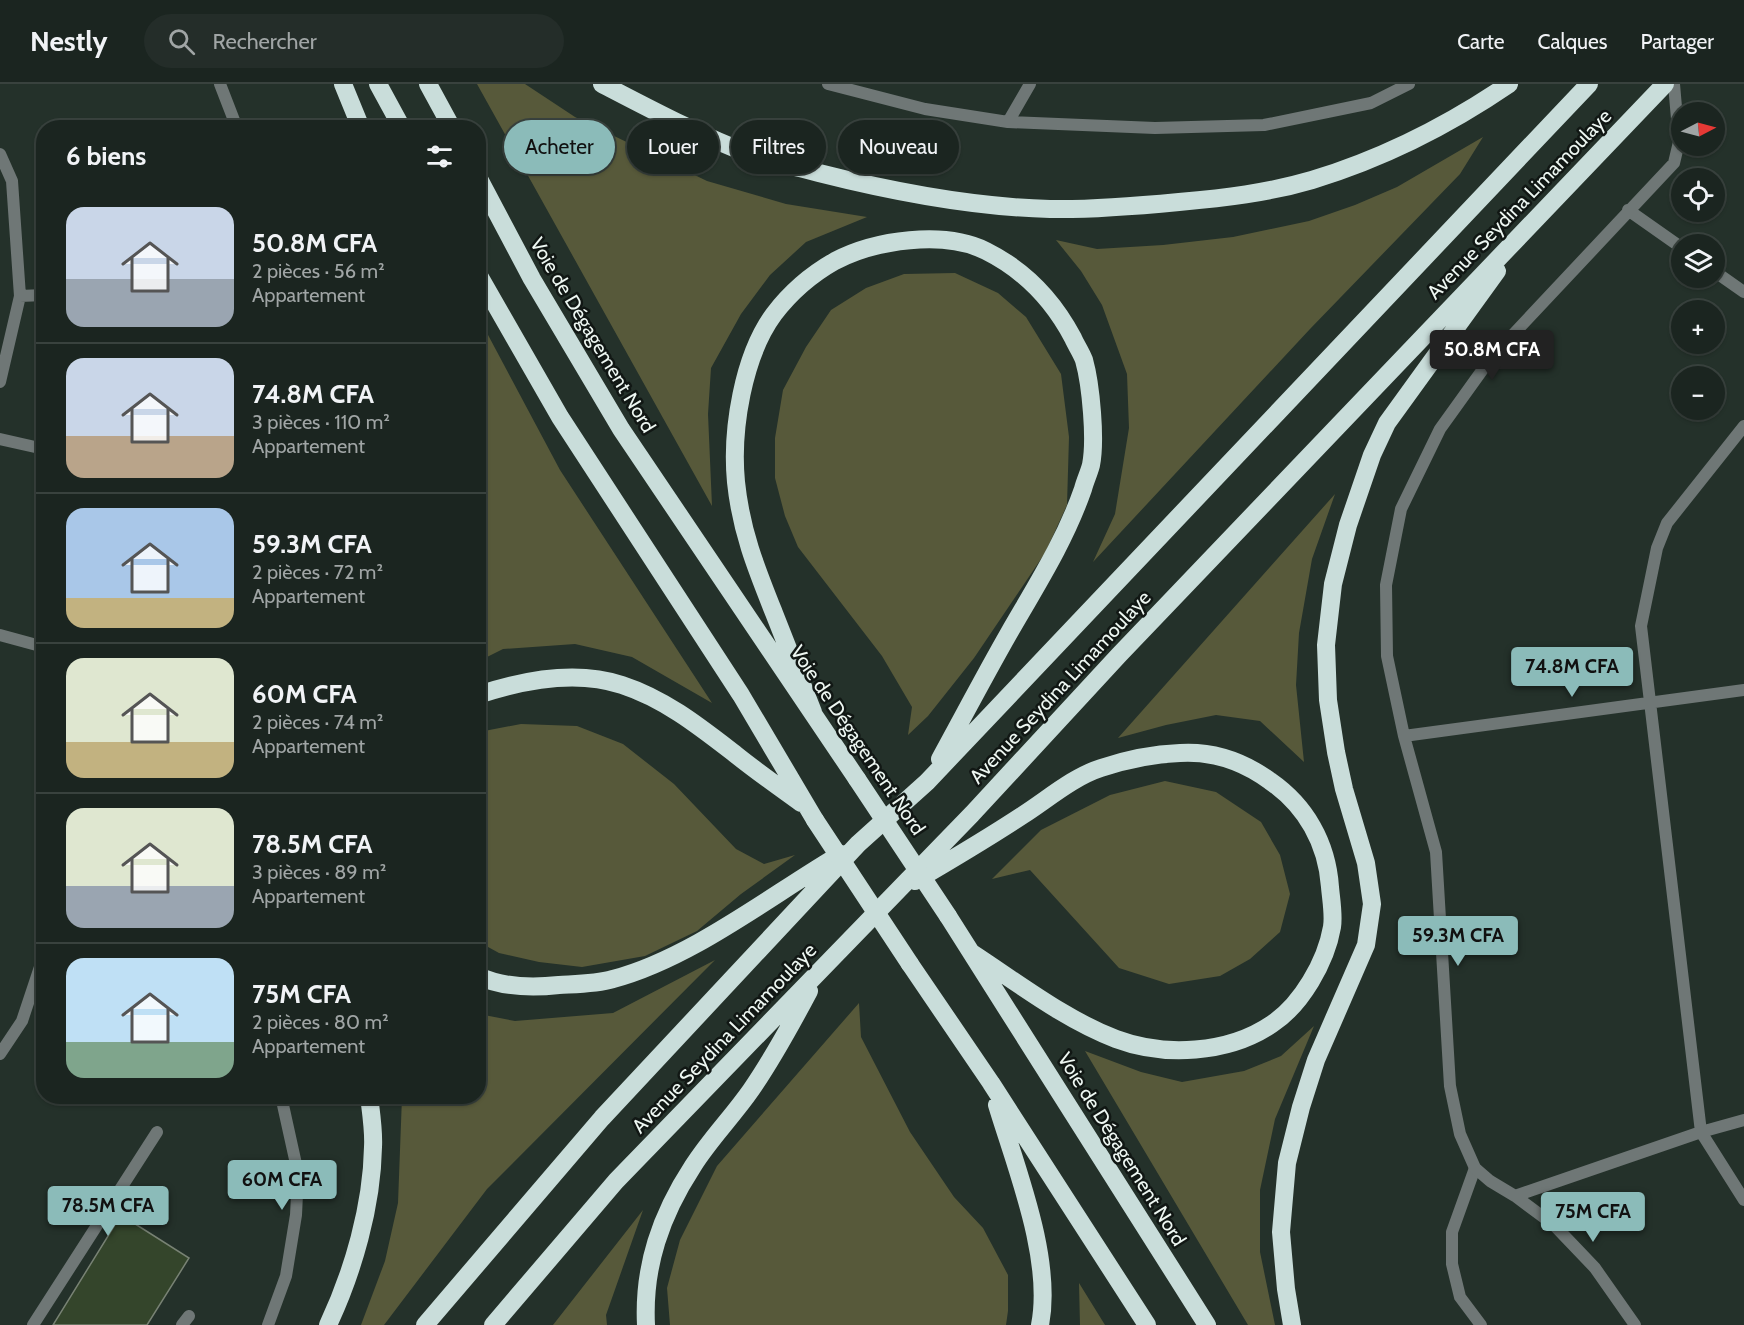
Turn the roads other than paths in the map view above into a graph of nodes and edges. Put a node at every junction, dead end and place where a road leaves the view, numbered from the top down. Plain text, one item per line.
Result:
1 (220, 84) edge
2 (343, 84) edge
3 (378, 84) edge
4 (428, 84) edge
5 (602, 84) edge
6 (828, 84) edge
7 (1030, 84) edge
8 (1409, 84) edge
9 (1509, 84) edge
10 (1589, 84) edge
11 (1665, 84) edge
12 (1674, 84) edge
13 (234, 120) edge
14 (358, 120) edge
15 (398, 120) edge
16 (448, 120) edge
17 (1008, 122) junction
18 (0, 154) edge
19 (486, 192) edge
20 (1629, 210) junction
21 (1528, 227) junction
22 (1671, 240) edge
23 (1725, 279) edge
24 (486, 288) edge
25 (1744, 292) edge
26 (36, 295) edge
27 (20, 296) junction
28 (0, 382) edge
29 (1744, 426) edge
30 (0, 439) edge
31 (36, 447) edge
32 (0, 635) edge
33 (36, 645) edge
34 (1744, 690) edge
35 (486, 692) edge
36 (1650, 702) junction
37 (813, 712) junction
38 (1404, 736) junction
39 (927, 782) junction
40 (812, 814) junction
41 (858, 844) junction
42 (896, 893) junction
43 (972, 954) junction
44 (819, 973) junction
45 (36, 979) edge
46 (486, 980) edge
47 (0, 1054) edge
48 (991, 1083) junction
49 (283, 1104) edge
50 (370, 1104) edge
51 (1744, 1120) edge
52 (156, 1132) dead end
53 (1701, 1132) junction
54 (1475, 1168) junction
55 (1515, 1196) junction
56 (1744, 1200) edge
57 (33, 1325) edge
58 (267, 1325) edge
59 (328, 1325) edge
60 (425, 1325) edge
61 (493, 1325) edge
62 (646, 1325) edge
63 (1040, 1325) edge
64 (1147, 1325) edge
65 (1206, 1325) edge
66 (1292, 1325) edge
67 (1481, 1325) edge
68 (1635, 1325) edge

1 - 13 street
2 - 14 highway
3 - 15 highway
4 - 16 highway
5 - 9 highway
6 - 17 street
7 - 17 street
8 - 17 street
10 - 39 highway, Avenue Seydina Limamoulaye
11 - 21 highway, Avenue Seydina Limamoulaye
12 - 20 street
18 - 27 street
19 - 37 highway, Voie de Dégagement Nord
20 - 22 street
20 - 38 street
21 - 42 highway, Avenue Seydina Limamoulaye
21 - 66 highway
23 - 25 street
24 - 40 highway
26 - 27 street
27 - 28 street
29 - 36 street
30 - 31 street
32 - 33 street
34 - 36 street
35 - 40 highway
36 - 38 street
36 - 53 street
37 - 39 highway
37 - 43 highway, Voie de Dégagement Nord, bridge
38 - 54 street
39 - 41 highway, Avenue Seydina Limamoulaye
40 - 48 highway, bridge
41 - 46 highway
41 - 60 highway, Avenue Seydina Limamoulaye
42 - 43 highway
42 - 44 highway, Avenue Seydina Limamoulaye
43 - 65 highway, Voie de Dégagement Nord
44 - 61 highway, Avenue Seydina Limamoulaye
44 - 62 highway
45 - 47 street
48 - 63 highway
48 - 64 highway
49 - 58 street
50 - 59 highway
51 - 53 street
52 - 57 street
53 - 55 street
53 - 56 street
54 - 55 street
54 - 67 street
55 - 68 street

